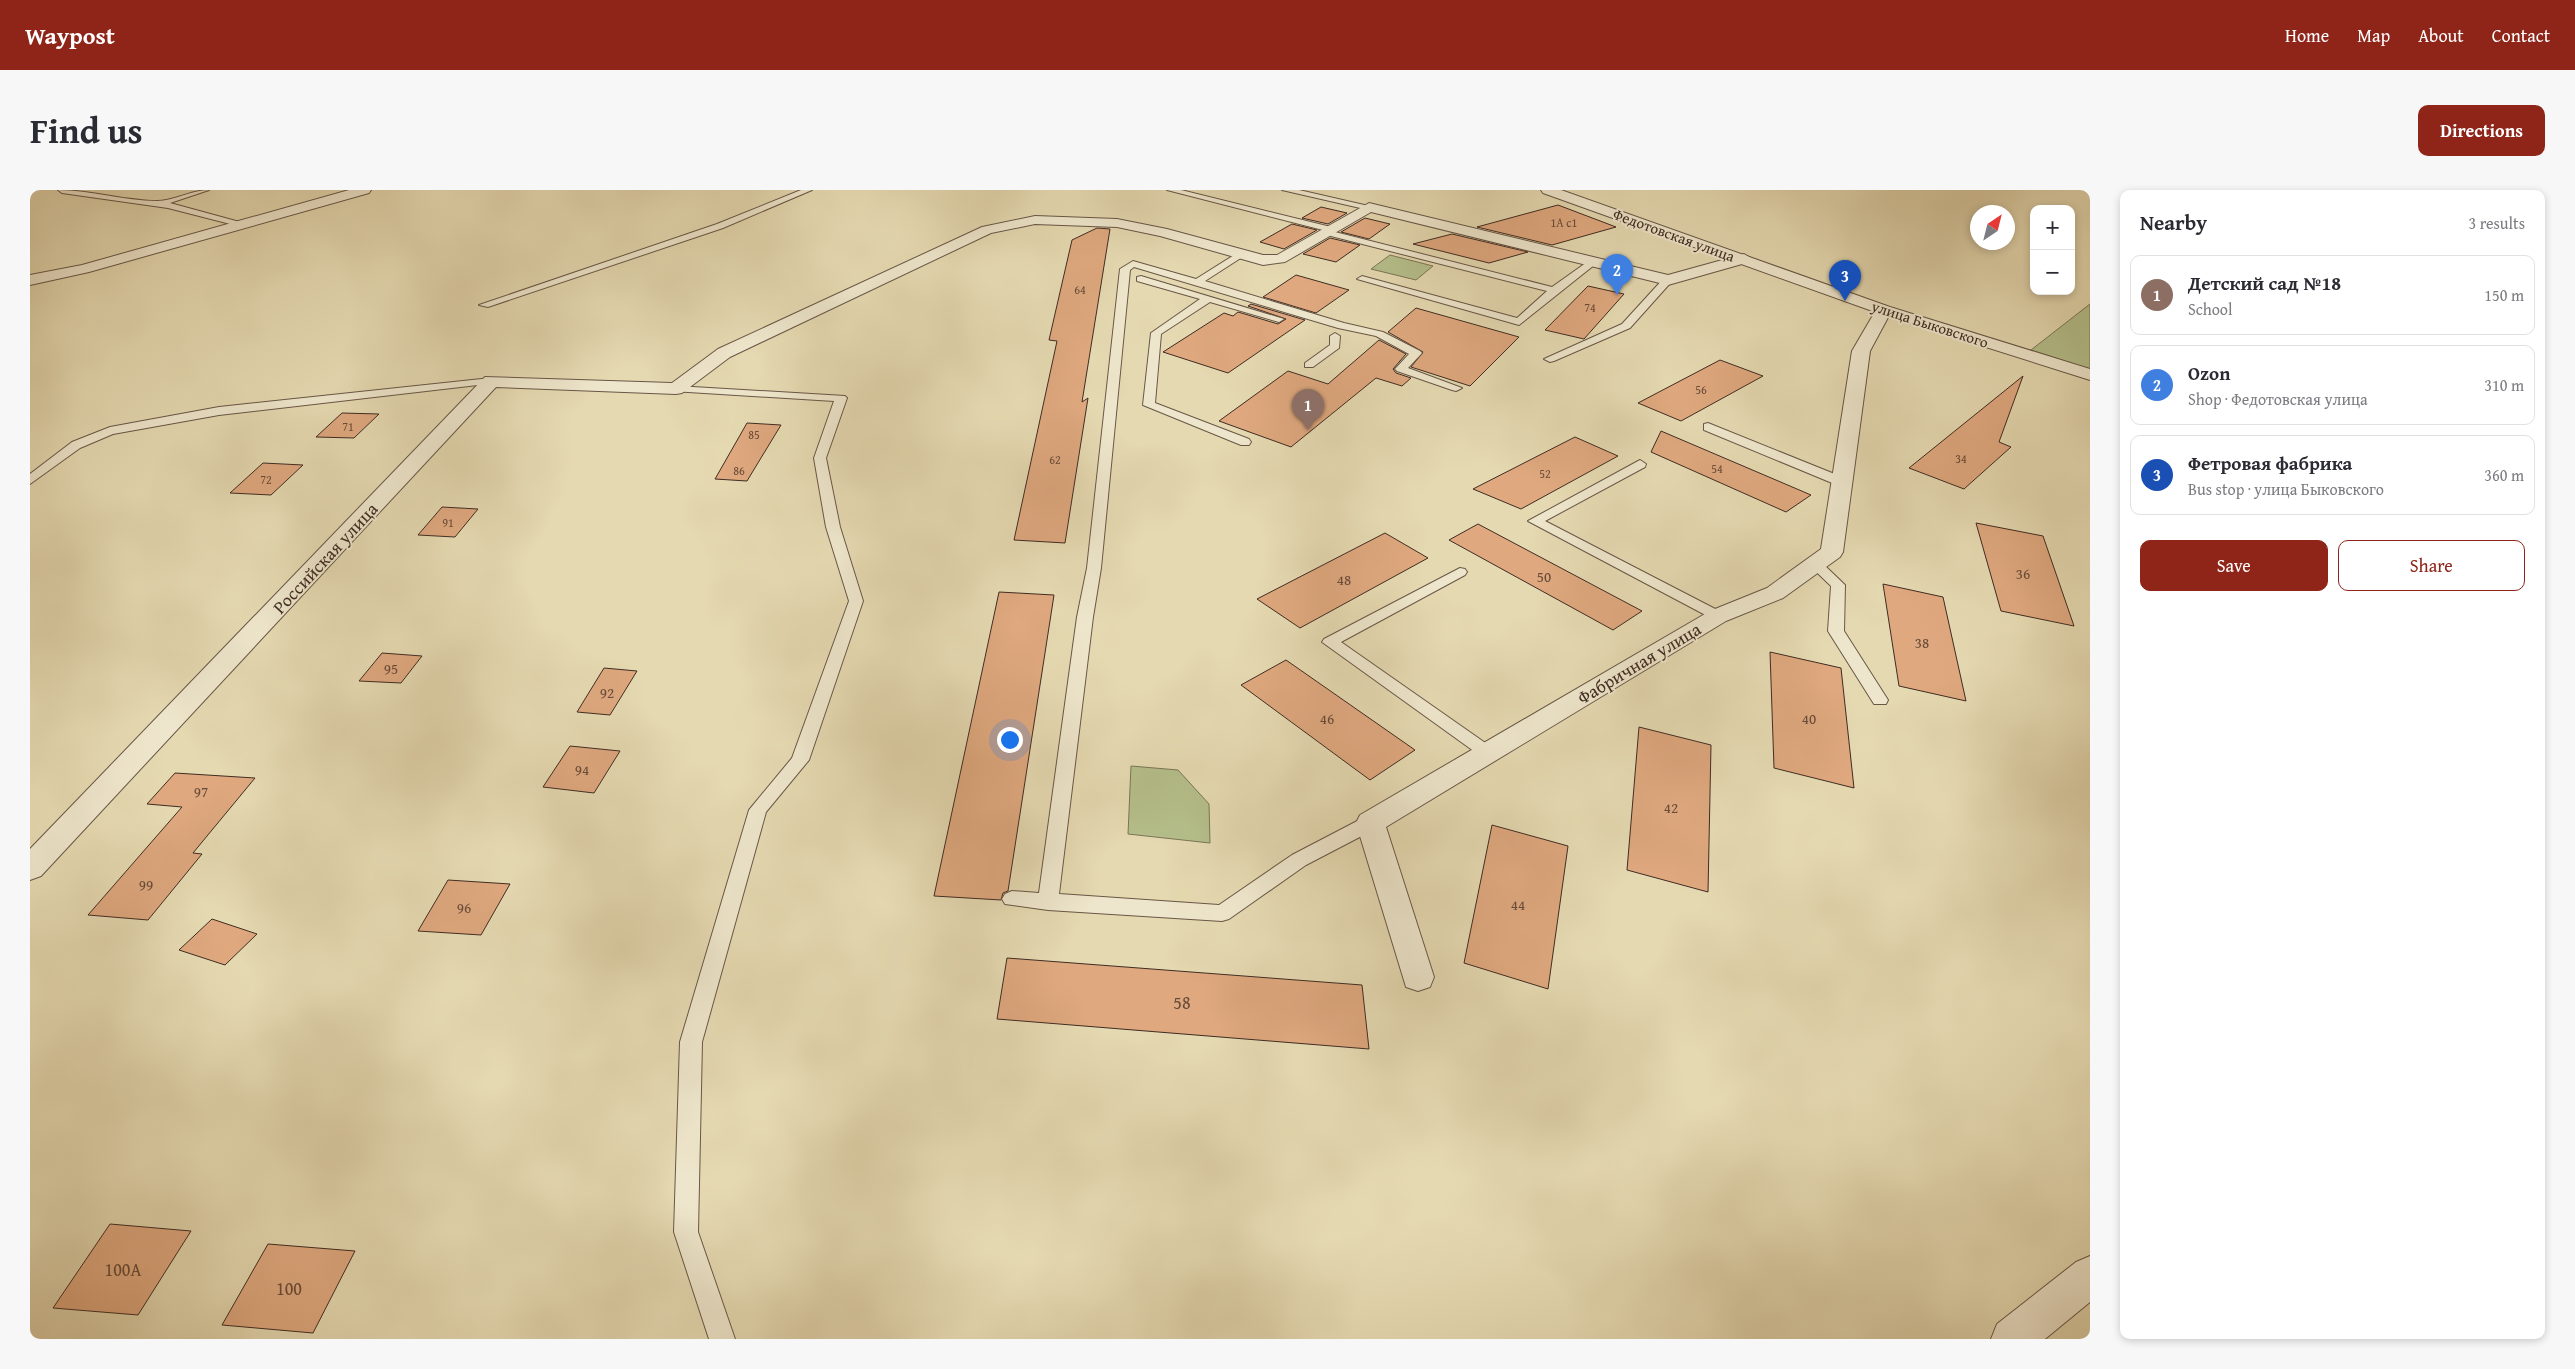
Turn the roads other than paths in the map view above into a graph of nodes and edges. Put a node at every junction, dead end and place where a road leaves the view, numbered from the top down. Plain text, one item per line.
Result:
1 (62, 190) edge
2 (205, 190) edge
3 (364, 190) edge
4 (808, 190) edge
5 (1171, 190) edge
6 (1286, 190) edge
7 (1548, 190) edge
8 (158, 204) junction
9 (1369, 207) junction
10 (242, 224) junction
11 (1329, 231) junction
12 (1242, 254) junction
13 (1744, 260) junction
14 (1593, 262) junction
15 (1141, 279) dead end
16 (1362, 279) dead end
17 (30, 280) edge
18 (1668, 280) junction
19 (1197, 282) junction
20 (1554, 290) junction
21 (1208, 299) junction
22 (484, 305) dead end
23 (1884, 310) junction
24 (1290, 322) dead end
25 (1342, 326) junction
26 (1317, 330) dead end
27 (1335, 336) junction
28 (1550, 358) dead end
29 (1310, 365) dead end
30 (2090, 375) edge
31 (491, 381) junction
32 (1456, 388) dead end
33 (676, 389) junction
34 (1708, 427) dead end
35 (1245, 442) dead end
36 (1640, 464) dead end
37 (30, 480) edge
38 (1842, 482) junction
39 (1815, 564) junction
40 (1460, 572) dead end
41 (1718, 616) junction
42 (1880, 700) dead end
43 (1488, 753) junction
44 (1370, 824) junction
45 (30, 868) edge
46 (1012, 900) dead end
47 (1048, 902) junction
48 (1418, 977) dead end
49 (2090, 1276) edge
50 (722, 1339) edge
51 (2012, 1339) edge

1 - 8 lane
2 - 8 lane
3 - 10 street
4 - 22 lane
5 - 11 lane
6 - 9 lane
7 - 13 street, Федотовская улица
8 - 10 lane
9 - 11 street
9 - 14 street
10 - 17 street
11 - 12 street
11 - 20 lane
12 - 19 lane
12 - 33 street
13 - 18 street
13 - 23 street, улица Быковского
14 - 18 street
14 - 20 lane
15 - 21 lane
16 - 20 lane
18 - 28 lane
19 - 25 lane
19 - 47 lane
21 - 24 lane
21 - 35 lane
23 - 30 street, улица Быковского
23 - 38 street, Фабричная улица
25 - 27 lane
25 - 32 lane
26 - 27 lane
27 - 29 lane
31 - 33 street
31 - 37 lane
31 - 45 street, Российская улица
33 - 50 lane
34 - 38 lane
36 - 41 lane
38 - 39 street, Фабричная улица
39 - 41 street, Фабричная улица
39 - 42 lane
40 - 43 lane
41 - 43 street, Фабричная улица
43 - 44 street, Фабричная улица
44 - 47 lane
44 - 48 street
46 - 47 lane
49 - 51 street

